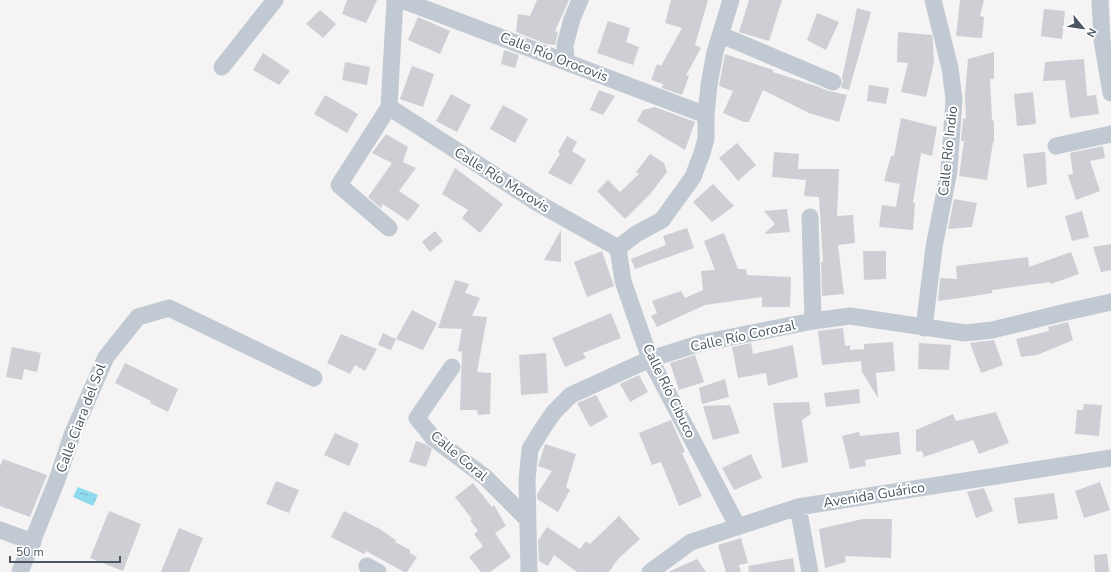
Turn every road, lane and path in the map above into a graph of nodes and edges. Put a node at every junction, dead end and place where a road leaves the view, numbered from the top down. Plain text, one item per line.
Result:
1 (275, 0) edge
2 (395, 0) edge
3 (402, 0) edge
4 (580, 0) edge
5 (731, 0) edge
6 (932, 0) edge
7 (1100, 0) edge
8 (720, 35) junction
9 (566, 61) junction
10 (222, 67) dead end
11 (833, 82) dead end
12 (1111, 93) edge
13 (389, 107) junction
14 (706, 115) junction
15 (1111, 134) edge
16 (1056, 146) dead end
17 (810, 217) dead end
18 (389, 228) dead end
19 (618, 248) junction
20 (1111, 302) edge
21 (813, 321) junction
22 (924, 328) junction
23 (650, 359) junction
24 (452, 367) dead end
25 (314, 378) dead end
26 (1111, 458) edge
27 (798, 507) junction
28 (528, 520) junction
29 (738, 527) junction
30 (0, 530) edge
31 (33, 542) junction
32 (20, 572) edge
33 (529, 572) edge
34 (650, 572) edge
35 (810, 572) edge

1 - 10 street
2 - 13 street
3 - 9 street, Calle Río Orocovis
4 - 9 street
5 - 8 street
6 - 22 street, Calle Río Indio
7 - 12 street
8 - 11 street
8 - 14 street
9 - 14 street, Calle Río Orocovis
13 - 18 street
13 - 19 street, Calle Río Morovis
14 - 19 street
15 - 16 street
17 - 21 street
19 - 23 street, Calle Río Cibuco
20 - 22 street, Calle Río Corozal
21 - 22 street, Calle Río Corozal
21 - 23 street, Calle Río Corozal
23 - 28 street, Calle Río Corozal
23 - 29 street, Calle Río Cibuco
24 - 28 street, Calle Coral
25 - 31 street, Calle Ciara del Sol
26 - 27 street, Avenida Guárico
27 - 29 street, Avenida Guárico
27 - 35 street
28 - 33 street, Calle Río Corozal
29 - 34 street, Avenida Guárico
30 - 31 street
31 - 32 street, Calle Ciara del Sol

